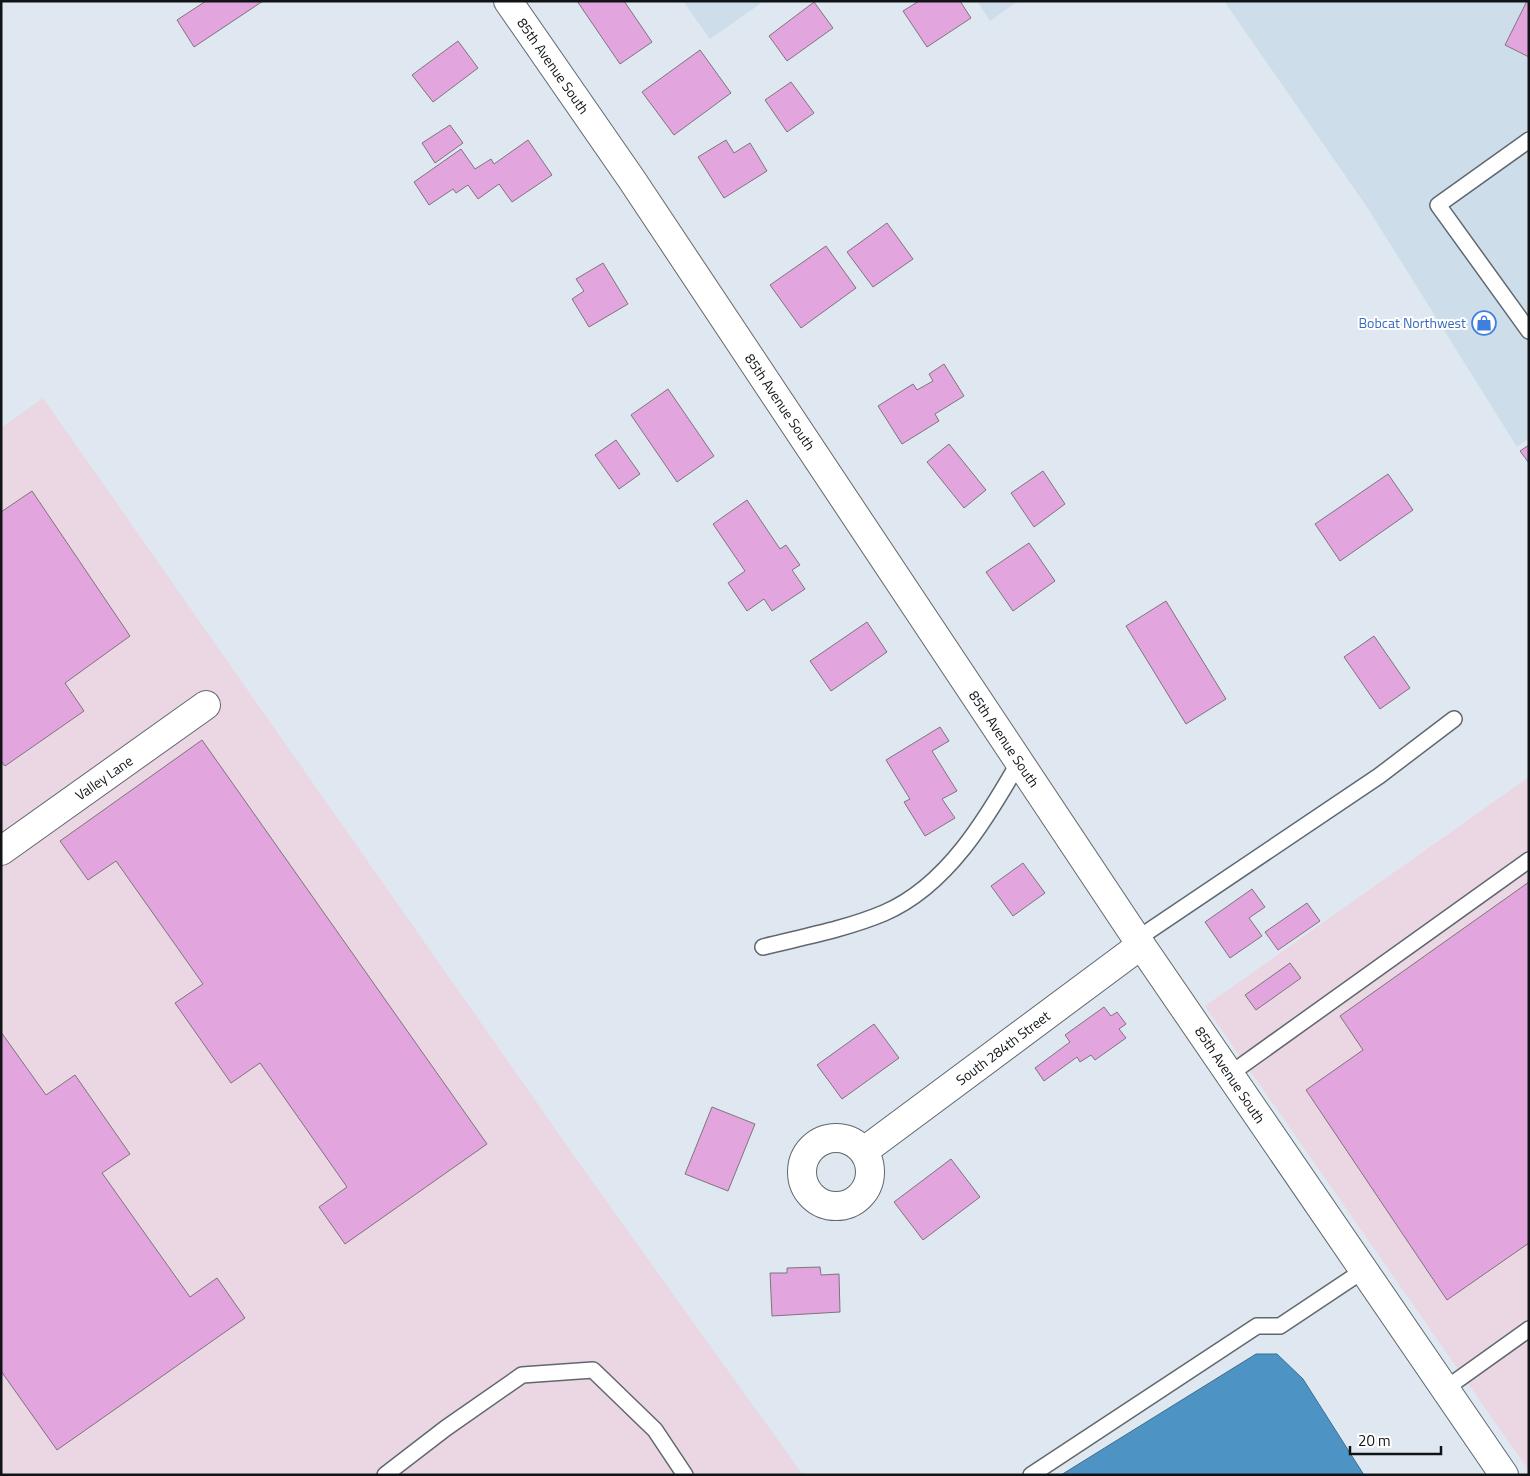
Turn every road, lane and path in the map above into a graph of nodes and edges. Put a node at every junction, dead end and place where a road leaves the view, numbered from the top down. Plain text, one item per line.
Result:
1 (508, 1) edge
2 (1529, 140) edge
3 (1529, 331) edge
4 (206, 705) dead end
5 (1454, 719) dead end
6 (1020, 762) junction
7 (1, 851) edge
8 (1529, 860) edge
9 (1139, 942) junction
10 (763, 947) dead end
11 (1230, 1074) junction
12 (864, 1151) dead end
13 (1364, 1270) junction
14 (1529, 1329) edge
15 (1445, 1389) junction
16 (386, 1475) edge
17 (685, 1475) edge
18 (1031, 1475) edge
19 (1504, 1475) edge

1 - 6 street, 85th Avenue South
2 - 3 lane
4 - 7 street, Valley Lane
5 - 9 lane
6 - 9 street, 85th Avenue South
6 - 10 lane
8 - 11 lane
9 - 11 street, 85th Avenue South
9 - 12 street, South 284th Street
11 - 13 street, 85th Avenue South
13 - 15 street, 85th Avenue South
13 - 18 lane
14 - 15 lane
15 - 19 street, 85th Avenue South
16 - 17 lane

